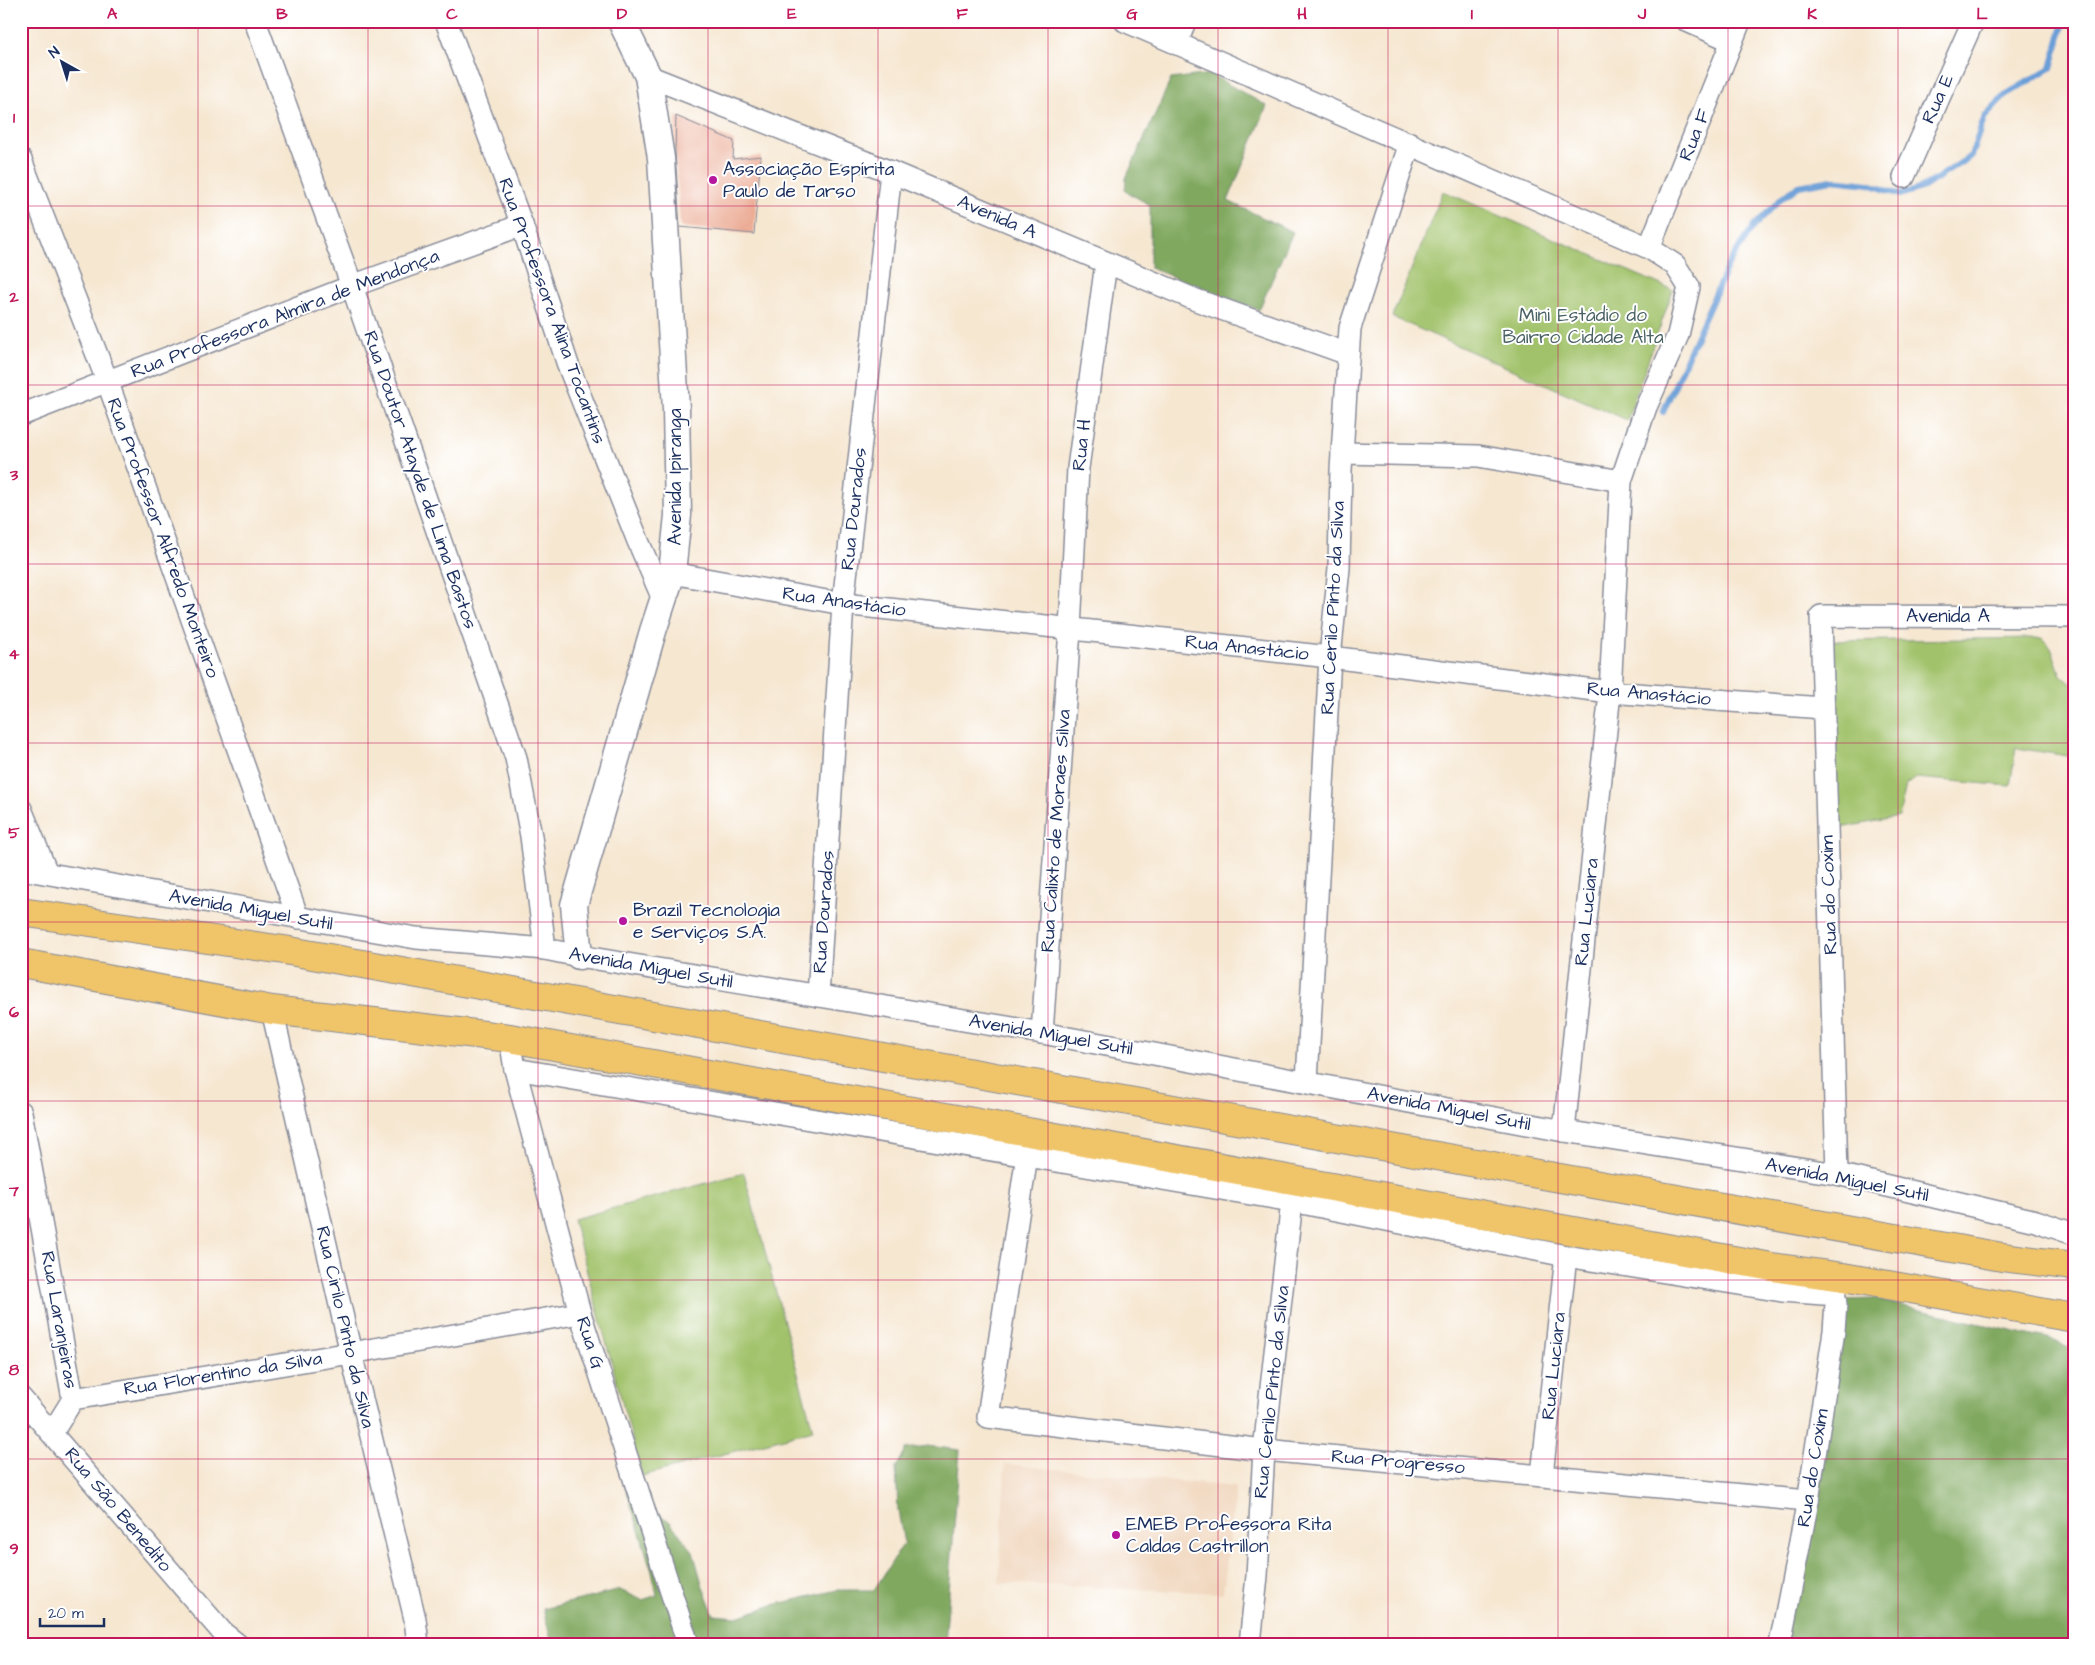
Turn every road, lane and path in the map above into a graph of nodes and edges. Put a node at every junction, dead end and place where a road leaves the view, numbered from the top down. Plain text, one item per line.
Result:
1 (255, 21) edge
2 (446, 21) edge
3 (621, 21) edge
4 (1125, 21) edge
5 (1185, 21) edge
6 (1687, 21) edge
7 (1740, 21) edge
8 (1972, 21) edge
9 (1732, 41) junction
10 (1177, 44) junction
11 (648, 76) junction
12 (1410, 143) junction
13 (21, 160) edge
14 (891, 172) junction
15 (1904, 177) dead end
16 (522, 225) junction
17 (1649, 248) junction
18 (1106, 263) junction
19 (352, 286) junction
20 (1348, 354) junction
21 (108, 383) junction
22 (21, 415) edge
23 (1342, 453) junction
24 (1621, 480) junction
25 (672, 573) junction
26 (663, 599) junction
27 (843, 604) junction
28 (1822, 616) joint
29 (2074, 617) edge
30 (1070, 629) junction
31 (1330, 656) junction
32 (1610, 692) junction
33 (1823, 708) junction
34 (21, 809) edge
35 (21, 869) edge
36 (47, 873) junction
37 (21, 912) edge
38 (298, 918) junction
39 (545, 949) junction
40 (579, 956) junction
41 (21, 963) edge
42 (818, 996) junction
43 (272, 1010) junction
44 (1042, 1032) junction
45 (510, 1038) junction
46 (515, 1068) junction
47 (1307, 1081) junction
48 (21, 1112) edge
49 (1564, 1131) junction
50 (1027, 1155) junction
51 (1837, 1174) junction
52 (1292, 1200) junction
53 (2074, 1234) edge
54 (1566, 1256) junction
55 (2074, 1266) edge
56 (1838, 1284) junction
57 (580, 1313) junction
58 (2074, 1318) edge
59 (351, 1353) junction
60 (21, 1398) edge
61 (73, 1399) junction
62 (52, 1433) junction
63 (1264, 1450) junction
64 (1542, 1475) junction
65 (1808, 1501) junction
66 (236, 1644) edge
67 (418, 1644) edge
68 (688, 1644) edge
69 (1250, 1644) edge
70 (1780, 1644) edge

1 - 19 street, Rua Doutor Atayde de Lima Bastos
2 - 16 street, Rua Professora Alina Tocantins
3 - 11 street, Avenida Ipiranga
4 - 10 street, Rua Luciara
5 - 10 street
6 - 9 street
7 - 9 street, Rua F
8 - 15 street, Rua E
9 - 17 street, Rua F
10 - 12 street, Rua Luciara
11 - 14 street, Avenida A
11 - 25 street, Avenida Ipiranga
12 - 17 street, Rua Luciara
12 - 20 street, Rua Cerilo Pinto da Silva
13 - 21 street, Rua Professor Alfredo Monteiro
14 - 18 street, Avenida A
14 - 27 street, Rua Dourados
16 - 19 street, Rua Professora Almira de Mendonça
16 - 26 street, Rua Professora Alina Tocantins
17 - 24 street, Rua Luciara
18 - 20 street, Avenida A
18 - 30 street, Rua H
19 - 21 street, Rua Professora Almira de Mendonça
19 - 39 street, Rua Doutor Atayde de Lima Bastos
20 - 23 street, Rua Cerilo Pinto da Silva
21 - 22 street, Rua Professora Almira de Mendonça
21 - 38 street, Rua Professor Alfredo Monteiro
23 - 24 street
23 - 31 street, Rua Cerilo Pinto da Silva
24 - 32 street, Rua Luciara
25 - 26 street, Avenida Ipiranga
25 - 27 street, Rua Anastácio
26 - 40 street, Avenida Ipiranga
27 - 30 street, Rua Anastácio
27 - 42 street, Rua Dourados
28 - 29 street, Avenida A
28 - 33 street, Rua do Coxim
30 - 31 street, Rua Anastácio
30 - 44 street, Rua Calixto de Moraes Silva
31 - 32 street, Rua Anastácio
31 - 47 street, Rua Cerilo Pinto da Silva
32 - 33 street, Rua Anastácio
32 - 49 street, Rua Luciara
33 - 51 street, Rua do Coxim
34 - 36 street
35 - 36 street, Avenida Miguel Sutil
36 - 38 street, Avenida Miguel Sutil
37 - 55 main road, Avenida Miguel Sutil
38 - 39 street, Avenida Miguel Sutil
39 - 40 street, Avenida Miguel Sutil
40 - 42 street, Avenida Miguel Sutil
41 - 43 main road
42 - 44 street, Avenida Miguel Sutil
43 - 45 main road
43 - 59 street, Rua Cirilo Pinto da Silva
44 - 47 street, Avenida Miguel Sutil
45 - 46 street, Rua G
45 - 56 main road
46 - 50 street
46 - 57 street, Rua G
47 - 49 street, Avenida Miguel Sutil
48 - 61 street, Rua Laranjeiras
49 - 51 street, Avenida Miguel Sutil
50 - 52 street
50 - 63 street, Rua Progresso
51 - 53 street, Avenida Miguel Sutil
52 - 54 street
52 - 63 street, Rua Cerilo Pinto da Silva
54 - 56 street
54 - 64 street, Rua Luciara
56 - 58 main road
56 - 65 street, Rua do Coxim
57 - 59 street, Rua Florentino da Silva
57 - 68 street, Rua G
59 - 61 street, Rua Florentino da Silva
59 - 67 street, Rua Cirilo Pinto da Silva
60 - 62 street, Rua São Benedito
61 - 62 street, Rua Laranjeiras
62 - 66 street, Rua São Benedito
63 - 64 street, Rua Progresso
63 - 69 street, Rua Cerilo Pinto da Silva
64 - 65 street, Rua Progresso
65 - 70 street, Rua do Coxim

